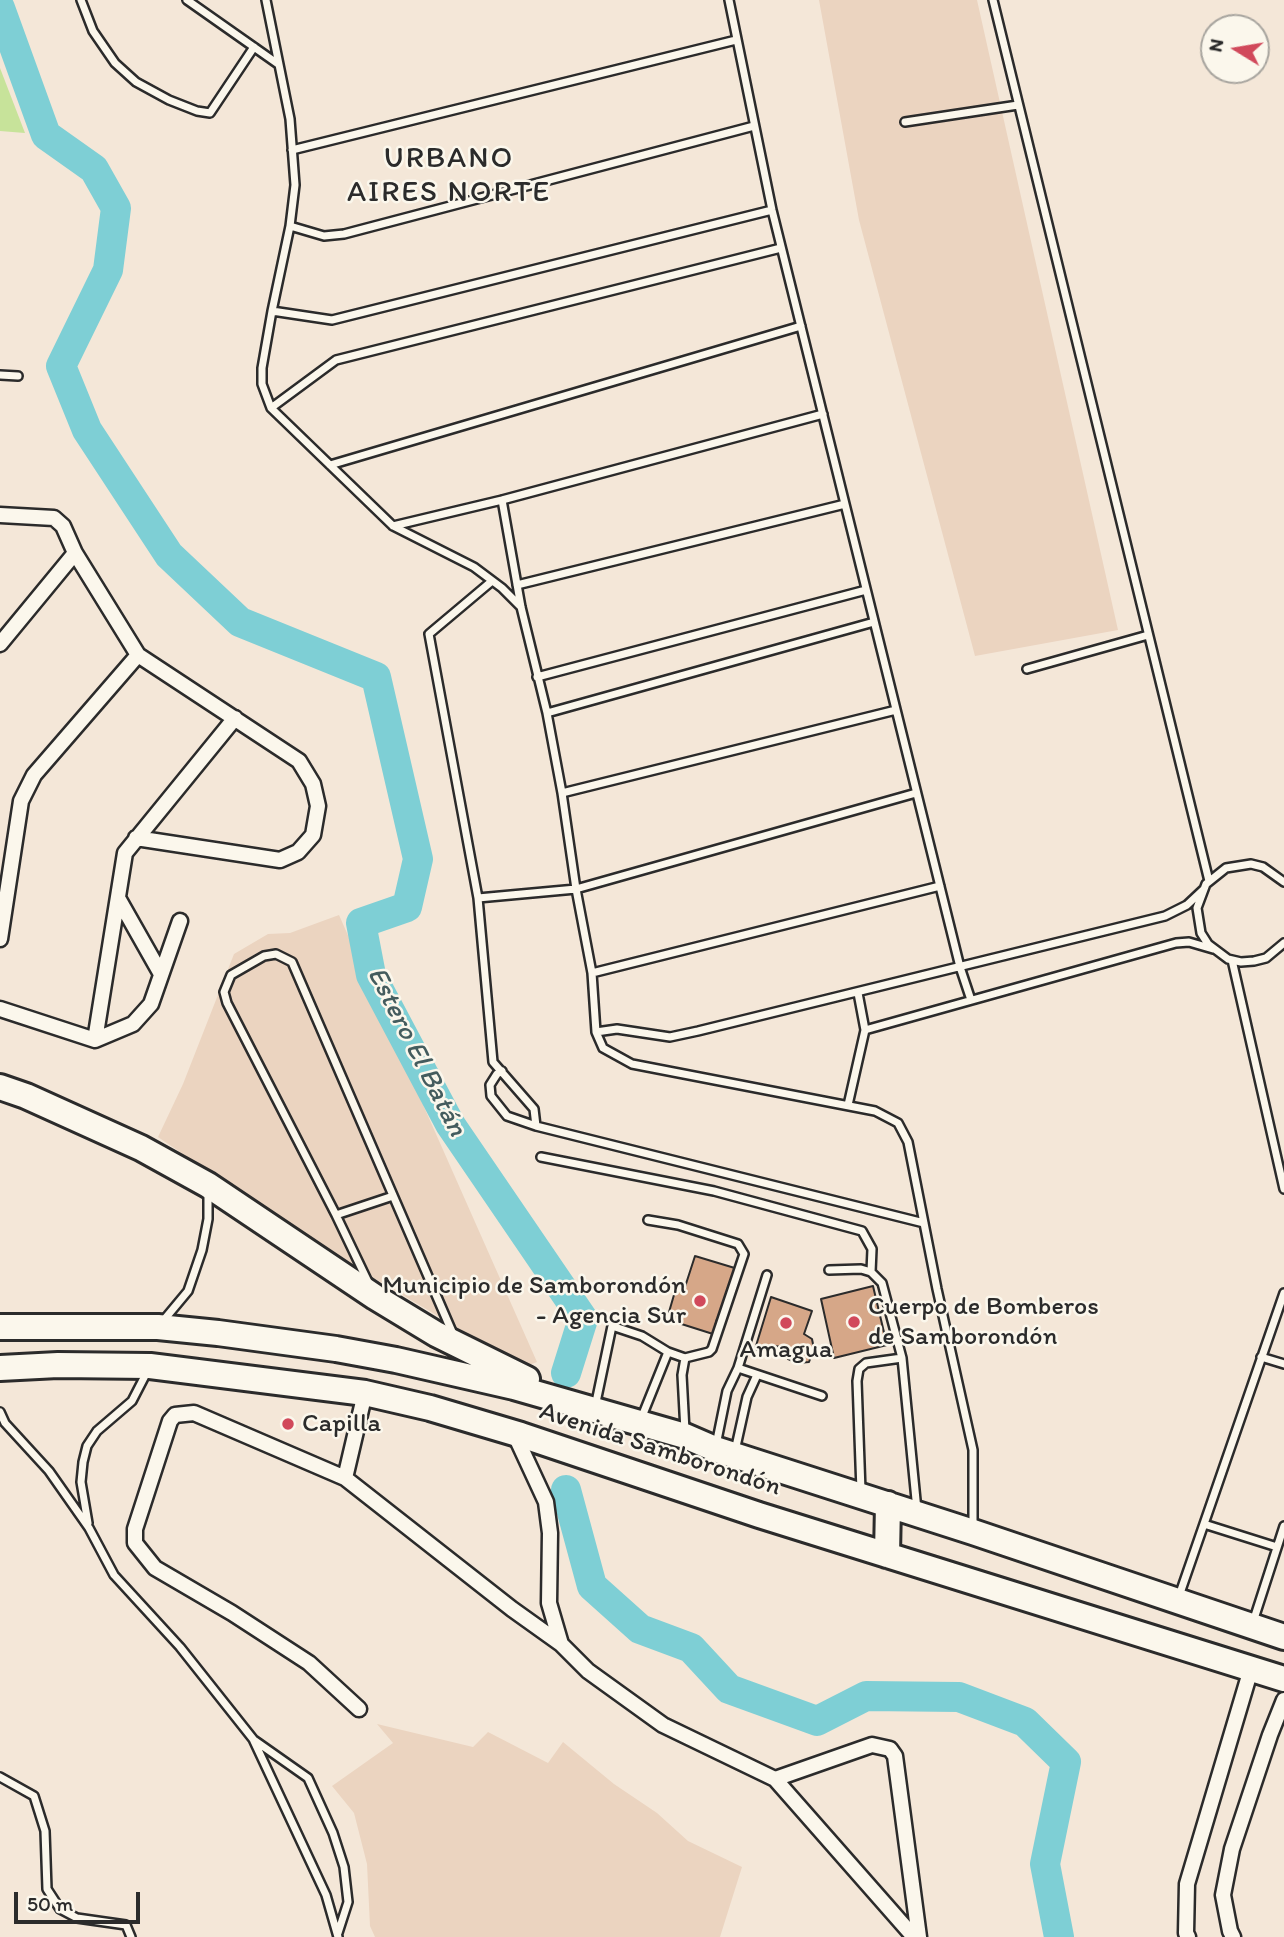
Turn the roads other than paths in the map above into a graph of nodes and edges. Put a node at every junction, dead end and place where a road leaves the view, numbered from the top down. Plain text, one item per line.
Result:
1 (81, 0) edge
2 (187, 0) edge
3 (266, 0) edge
4 (729, 0) edge
5 (993, 0) edge
6 (736, 40) junction
7 (254, 47) junction
8 (279, 64) junction
9 (1018, 105) junction
10 (905, 122) dead end
11 (754, 125) junction
12 (292, 150) junction
13 (772, 210) junction
14 (290, 226) junction
15 (781, 248) junction
16 (272, 311) junction
17 (801, 326) junction
18 (0, 375) edge
19 (18, 376) dead end
20 (271, 408) junction
21 (823, 414) junction
22 (330, 465) junction
23 (502, 500) junction
24 (845, 504) junction
25 (0, 515) edge
26 (393, 526) junction
27 (75, 553) junction
28 (492, 581) junction
29 (517, 584) junction
30 (866, 590) junction
31 (521, 607) junction
32 (874, 622) junction
33 (1148, 635) junction
34 (0, 645) edge
35 (138, 654) junction
36 (1027, 669) dead end
37 (537, 677) junction
38 (896, 710) junction
39 (547, 713) junction
40 (235, 718) junction
41 (562, 793) junction
42 (916, 793) junction
43 (136, 838) junction
44 (1209, 881) junction
45 (1284, 882) edge
46 (940, 886) junction
47 (576, 889) junction
48 (1203, 890) junction
49 (118, 898) junction
50 (478, 898) junction
51 (180, 921) dead end
52 (0, 939) edge
53 (1284, 943) edge
54 (1213, 949) junction
55 (1232, 960) junction
56 (960, 967) junction
57 (592, 973) junction
58 (161, 974) junction
59 (858, 993) junction
60 (971, 1000) junction
61 (0, 1009) edge
62 (865, 1030) junction
63 (596, 1032) junction
64 (95, 1040) junction
65 (502, 1071) junction
66 (0, 1087) edge
67 (848, 1105) junction
68 (536, 1126) junction
69 (541, 1157) dead end
70 (208, 1185) junction
71 (1284, 1189) edge
72 (393, 1196) junction
73 (336, 1215) junction
74 (648, 1220) dead end
75 (924, 1223) junction
76 (829, 1270) dead end
77 (871, 1272) junction
78 (766, 1275) dead end
79 (1284, 1293) edge
80 (375, 1297) junction
81 (0, 1326) edge
82 (158, 1327) junction
83 (459, 1347) junction
84 (668, 1352) junction
85 (1261, 1357) junction
86 (685, 1358) junction
87 (902, 1358) junction
88 (1284, 1364) edge
89 (150, 1366) junction
90 (0, 1368) edge
91 (738, 1368) junction
92 (757, 1375) junction
93 (365, 1393) junction
94 (822, 1396) dead end
95 (594, 1410) junction
96 (0, 1412) edge
97 (639, 1423) junction
98 (514, 1433) junction
99 (685, 1436) junction
100 (724, 1452) junction
101 (345, 1478) junction
102 (861, 1495) junction
103 (888, 1504) junction
104 (917, 1514) junction
105 (1203, 1524) junction
106 (1284, 1526) edge
107 (89, 1528) junction
108 (973, 1532) junction
109 (1277, 1547) junction
110 (887, 1555) junction
111 (1177, 1602) junction
112 (1252, 1626) junction
113 (1284, 1637) edge
114 (561, 1644) junction
115 (1251, 1669) junction
116 (1284, 1679) edge
117 (1284, 1700) edge
118 (359, 1709) dead end
119 (253, 1739) junction
120 (0, 1777) edge
121 (775, 1779) junction
122 (337, 1935) edge
123 (131, 1937) edge
124 (917, 1937) edge
125 (1188, 1937) edge
126 (1234, 1937) edge

1 - 7 lane
2 - 7 lane
3 - 8 lane
4 - 6 lane
5 - 9 lane
6 - 11 lane
6 - 12 lane
7 - 8 lane
8 - 12 lane
9 - 10 lane
9 - 33 lane
11 - 13 lane
11 - 14 lane
12 - 14 lane
13 - 15 lane
13 - 16 lane
14 - 16 lane
15 - 17 lane
15 - 20 lane
16 - 20 lane
17 - 21 lane
17 - 22 lane
18 - 19 lane
20 - 22 lane
21 - 23 lane
21 - 24 lane
22 - 26 lane
23 - 26 lane
23 - 29 lane
24 - 29 lane
24 - 30 lane
25 - 27 street
26 - 28 lane
27 - 34 street
27 - 35 street
28 - 31 lane
28 - 50 lane
29 - 31 lane
30 - 32 lane
30 - 37 lane
31 - 37 lane
32 - 38 lane
32 - 39 lane
33 - 36 lane
33 - 44 lane
35 - 40 street
35 - 52 street
37 - 39 lane
38 - 41 lane
38 - 42 lane
39 - 41 lane
40 - 43 street
40 - 43 street
41 - 47 lane
42 - 46 lane
42 - 47 lane
43 - 49 street
44 - 45 lane
44 - 48 lane
46 - 56 lane
46 - 57 lane
47 - 50 lane
47 - 57 lane
48 - 54 lane
48 - 56 lane
49 - 58 street
49 - 64 street
50 - 65 lane
51 - 58 street
53 - 55 lane
54 - 55 lane
54 - 60 lane
55 - 71 lane
56 - 59 lane
56 - 60 lane
57 - 63 lane
58 - 64 street
59 - 62 lane
59 - 63 lane
60 - 62 lane
61 - 64 street
62 - 67 lane
63 - 67 lane
65 - 68 lane
65 - 68 lane
66 - 70 highway
67 - 75 lane
68 - 75 lane
69 - 77 lane
70 - 80 highway
70 - 82 lane
72 - 73 lane
72 - 73 lane
72 - 83 lane
73 - 80 lane
74 - 86 lane
75 - 108 lane
76 - 77 lane
77 - 87 lane
78 - 91 lane
79 - 85 lane
80 - 83 highway
81 - 82 highway, Avenida Samborondón
82 - 95 highway, Avenida Samborondón
83 - 95 highway
84 - 86 lane
84 - 95 lane
84 - 97 lane
85 - 88 lane
85 - 105 lane
86 - 99 lane
87 - 102 lane
87 - 104 lane
89 - 90 highway, Avenida Samborondón
89 - 93 highway, Avenida Samborondón
89 - 107 lane
91 - 92 lane
91 - 100 lane
92 - 94 lane
92 - 100 lane
93 - 98 highway, Avenida Samborondón
93 - 101 street
95 - 97 highway, Avenida Samborondón
96 - 107 lane
97 - 99 highway, Avenida Samborondón
98 - 110 highway, Avenida Samborondón
98 - 114 street
99 - 100 highway, Avenida Samborondón
100 - 102 highway, Avenida Samborondón
101 - 114 street
101 - 118 street
102 - 103 highway, Avenida Samborondón
103 - 104 highway, Avenida Samborondón
103 - 110 highway
104 - 108 highway, Avenida Samborondón
105 - 109 lane
105 - 111 lane
106 - 109 lane
107 - 119 lane
108 - 111 highway, Avenida Samborondón
109 - 112 lane
110 - 115 highway, Avenida Samborondón
111 - 112 highway, Avenida Samborondón
112 - 113 highway, Avenida Samborondón
114 - 121 street
115 - 116 highway, Avenida Samborondón
115 - 125 street
117 - 126 street
119 - 122 lane
119 - 122 lane
120 - 123 lane
121 - 124 street
121 - 124 street

